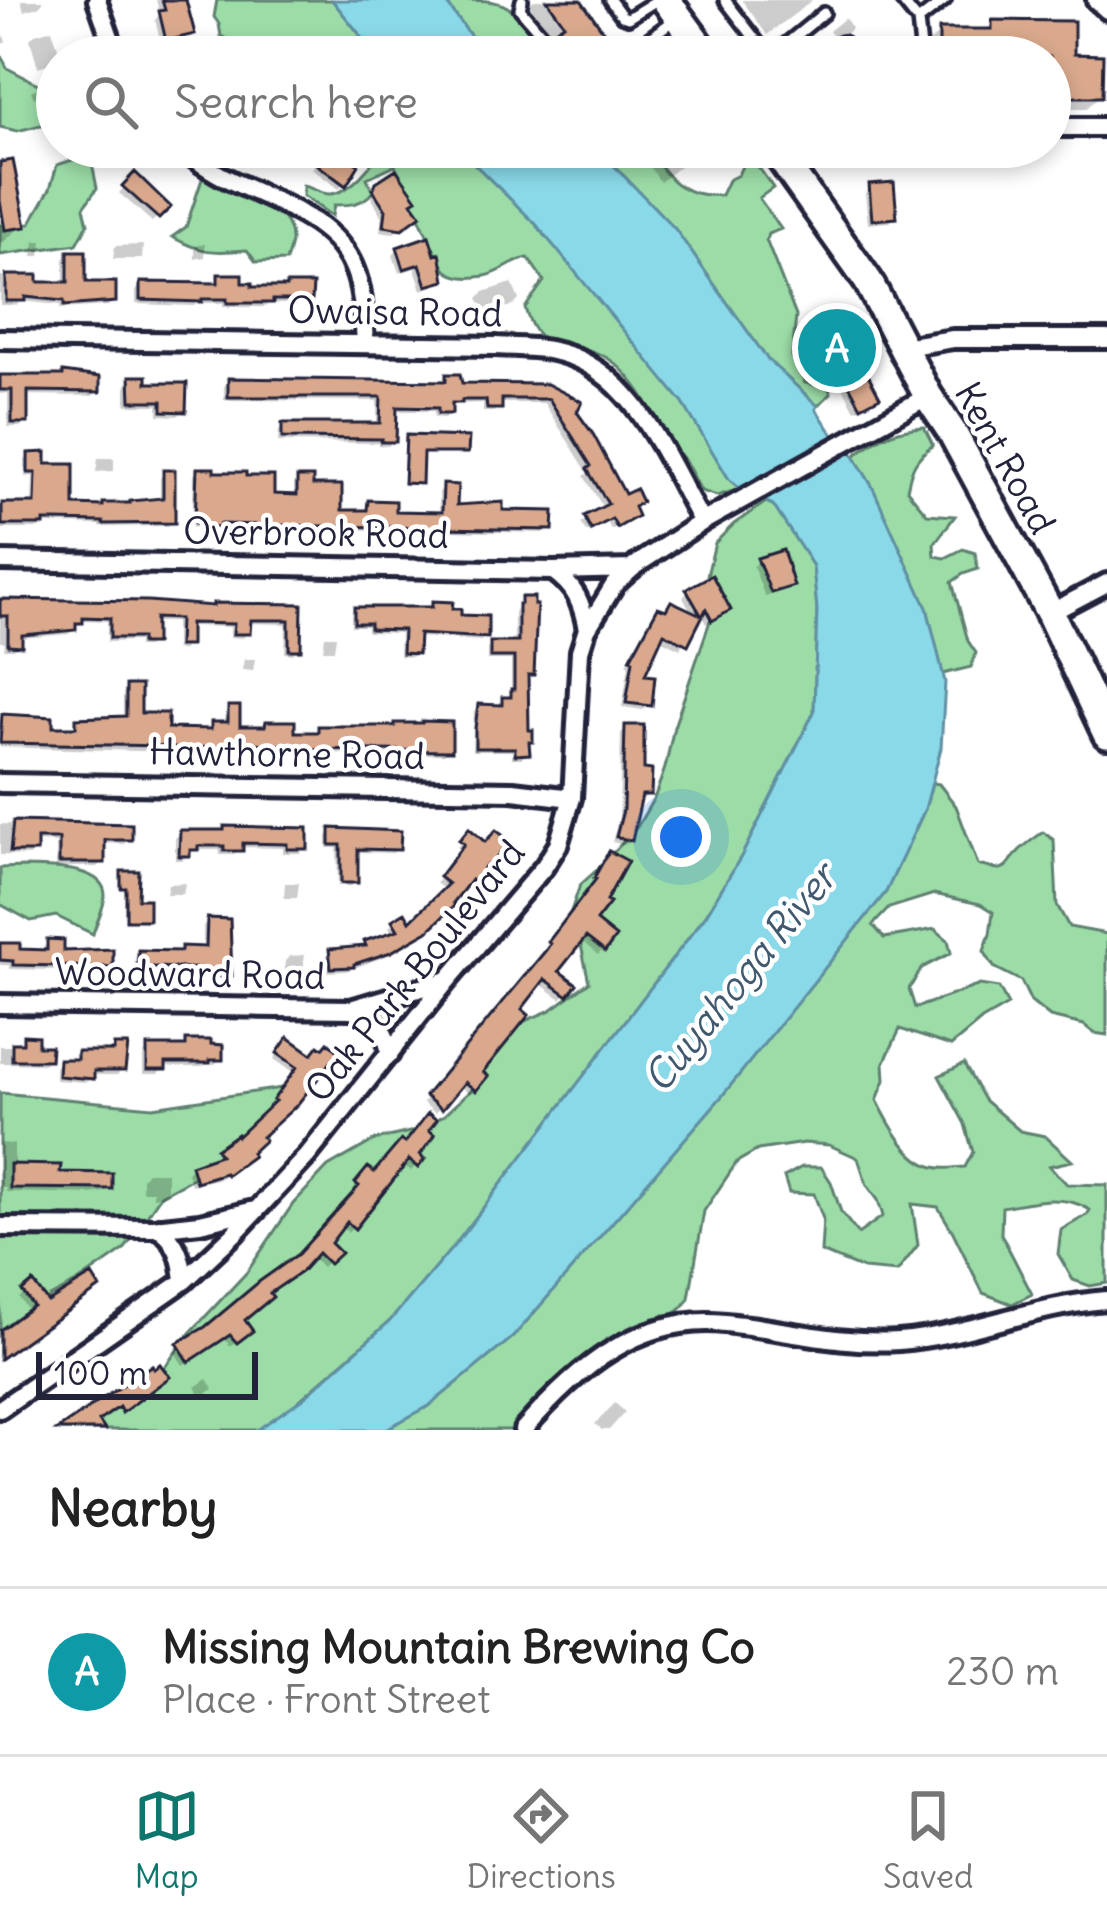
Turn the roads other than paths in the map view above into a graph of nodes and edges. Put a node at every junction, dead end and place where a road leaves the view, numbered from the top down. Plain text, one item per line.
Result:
1 (97, 0) edge
2 (522, 0) edge
3 (610, 0) edge
4 (725, 0) edge
5 (901, 0) edge
6 (945, 0) edge
7 (667, 5) edge
8 (824, 13) dead end
9 (918, 21) junction
10 (110, 36) edge
11 (543, 36) edge
12 (641, 36) edge
13 (688, 36) edge
14 (753, 36) edge
15 (795, 36) edge
16 (920, 36) edge
17 (1071, 127) edge
18 (1107, 127) edge
19 (209, 168) edge
20 (788, 168) edge
21 (0, 339) edge
22 (1107, 339) edge
23 (364, 343) junction
24 (904, 347) junction
25 (928, 396) junction
26 (702, 522) junction
27 (0, 561) edge
28 (632, 569) junction
29 (553, 571) junction
30 (1107, 583) edge
31 (1051, 614) junction
32 (587, 629) junction
33 (1107, 734) edge
34 (0, 782) edge
35 (572, 798) junction
36 (447, 980) junction
37 (0, 1004) edge
38 (351, 1009) junction
39 (389, 1054) junction
40 (259, 1209) junction
41 (0, 1227) edge
42 (159, 1227) junction
43 (184, 1281) junction
44 (1107, 1300) edge
45 (0, 1409) edge
46 (523, 1430) edge

1 - 10 street
2 - 11 lane
3 - 7 lane
4 - 14 lane
5 - 9 lane
6 - 9 lane
7 - 12 lane
7 - 13 main road
8 - 15 lane
9 - 16 lane
17 - 18 street
19 - 23 street
20 - 24 main road, Kent Road
21 - 23 street, Owaisa Road
22 - 24 street
23 - 26 street, Owaisa Road
24 - 25 main road, Kent Road
25 - 26 street, Oak Park Boulevard
25 - 31 main road, Kent Road
26 - 28 street, Oak Park Boulevard
27 - 29 street, Overbrook Road
28 - 29 street, Overbrook Road
28 - 32 street, Oak Park Boulevard
29 - 32 street
30 - 31 street
31 - 33 main road, Kent Road
32 - 35 street, Oak Park Boulevard
34 - 35 street, Hawthorne Road
35 - 36 street, Oak Park Boulevard
36 - 38 street, Woodward Road
36 - 39 street, Oak Park Boulevard
37 - 38 street, Woodward Road
38 - 39 street
39 - 40 street, Oak Park Boulevard
40 - 42 street
40 - 43 street, Oak Park Boulevard
41 - 42 street
42 - 43 street
43 - 45 street, Oak Park Boulevard
44 - 46 street

